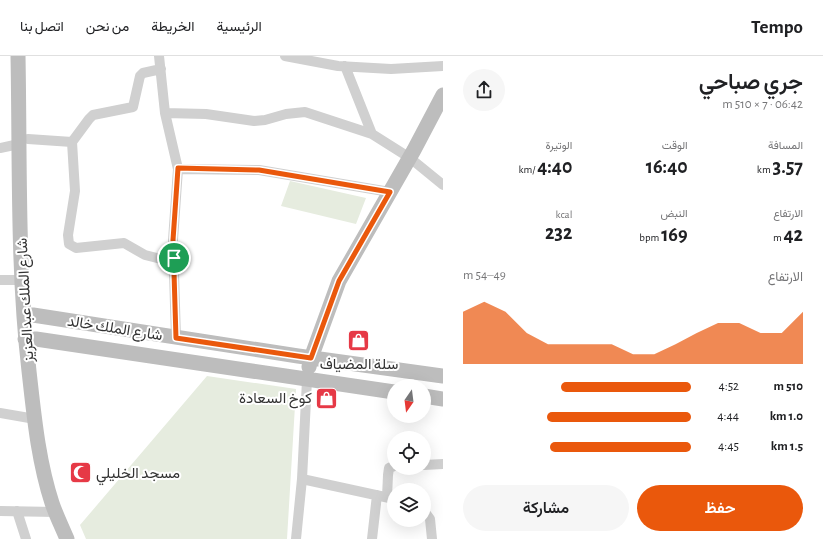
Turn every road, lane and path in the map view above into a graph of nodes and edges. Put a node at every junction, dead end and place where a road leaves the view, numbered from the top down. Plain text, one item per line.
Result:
1 (18, 56) edge
2 (26, 56) edge
3 (159, 56) edge
4 (285, 56) edge
5 (345, 66) junction
6 (443, 66) edge
7 (161, 69) junction
8 (443, 95) edge
9 (165, 113) junction
10 (372, 134) junction
11 (23, 142) junction
12 (72, 142) junction
13 (0, 148) edge
14 (410, 158) junction
15 (178, 168) junction
16 (443, 185) edge
17 (390, 192) junction
18 (174, 258) junction
19 (0, 280) edge
20 (22, 280) junction
21 (28, 316) junction
22 (176, 338) junction
23 (30, 339) junction
24 (311, 358) junction
25 (443, 376) edge
26 (307, 380) junction
27 (387, 391) edge
28 (431, 397) edge
29 (443, 399) edge
30 (0, 413) edge
31 (34, 418) junction
32 (443, 464) edge
33 (431, 465) edge
34 (388, 475) edge
35 (302, 479) junction
36 (386, 497) edge
37 (0, 511) edge
38 (17, 511) junction
39 (56, 512) junction
40 (431, 527) edge
41 (26, 539) edge
42 (67, 539) edge
43 (74, 539) edge
44 (296, 539) edge
45 (372, 539) edge
46 (432, 539) edge

1 - 11 street, شارع الملك عبدالعزيز
2 - 11 street, شارع الملك عبدالعزيز
3 - 7 street
4 - 5 street
5 - 6 street
5 - 10 street
7 - 9 street
7 - 12 street
8 - 14 street
9 - 10 street
9 - 15 street
10 - 14 street
11 - 12 street
11 - 13 street
11 - 20 street, شارع الملك عبدالعزيز
11 - 21 street, شارع الملك عبدالعزيز
12 - 18 street
14 - 16 street
14 - 17 street
15 - 17 street
15 - 18 street
17 - 24 street
18 - 22 street
19 - 20 street
20 - 21 street, شارع الملك عبدالعزيز
21 - 22 street, شارع الملك خالد
21 - 23 street, شارع الملك عبدالعزيز
22 - 24 street, شارع الملك خالد
23 - 26 street, شارع الملك خالد
23 - 31 street, شارع الملك عبدالعزيز
23 - 43 street, شارع الملك عبدالعزيز
24 - 25 street, شارع الملك خالد
24 - 26 street
26 - 27 street, شارع الملك خالد
26 - 35 street
28 - 29 street
30 - 31 street
31 - 39 street, شارع الملك عبدالعزيز
32 - 33 street
34 - 36 street
35 - 36 street
35 - 44 street
36 - 45 street
37 - 38 street
38 - 39 street
38 - 41 street
39 - 42 street, شارع الملك عبدالعزيز
40 - 46 street

